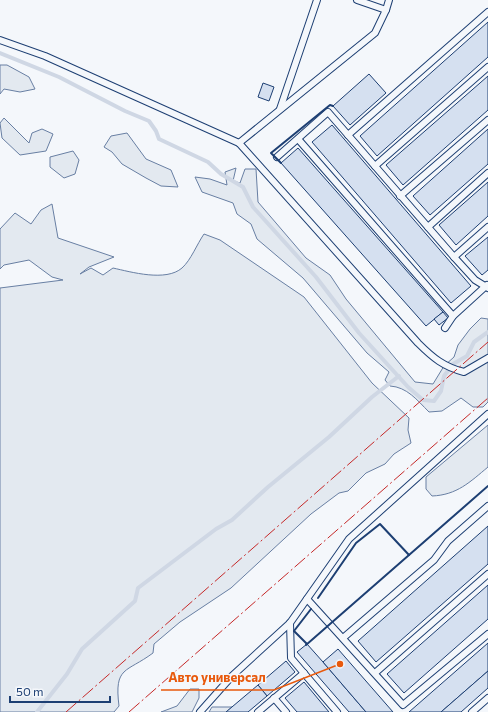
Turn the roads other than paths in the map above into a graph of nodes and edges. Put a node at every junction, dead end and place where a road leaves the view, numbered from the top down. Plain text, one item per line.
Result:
1 (317, 0) edge
2 (357, 0) edge
3 (389, 0) edge
4 (386, 10) junction
5 (488, 12) edge
6 (0, 40) edge
7 (488, 67) edge
8 (280, 109) junction
9 (488, 120) edge
10 (348, 135) junction
11 (298, 139) junction
12 (239, 143) junction
13 (277, 157) dead end
14 (375, 166) junction
15 (488, 173) edge
16 (400, 196) junction
17 (428, 227) junction
18 (488, 227) edge
19 (454, 257) junction
20 (487, 286) edge
21 (453, 316) junction
22 (445, 328) dead end
23 (488, 358) edge
24 (488, 414) edge
25 (488, 506) edge
26 (488, 574) edge
27 (308, 599) junction
28 (290, 623) junction
29 (488, 634) edge
30 (343, 638) junction
31 (304, 673) junction
32 (374, 673) junction
33 (274, 698) junction
34 (487, 700) edge
35 (200, 712) edge
36 (258, 712) edge
37 (286, 712) edge
38 (337, 712) edge
39 (472, 712) edge

1 - 8 lane
2 - 4 lane
3 - 4 lane
4 - 8 lane
5 - 10 lane
6 - 12 lane
7 - 14 lane
8 - 12 lane
9 - 16 lane
10 - 11 lane
10 - 14 lane
11 - 13 lane
11 - 21 lane
12 - 23 lane
14 - 16 lane
15 - 17 lane
16 - 17 lane
17 - 19 lane
18 - 19 lane
19 - 20 lane
20 - 21 lane
21 - 22 lane
24 - 27 lane
25 - 30 lane
26 - 32 lane
27 - 28 lane
27 - 30 lane
28 - 31 lane
28 - 35 lane
29 - 32 lane
30 - 32 lane
31 - 33 lane
31 - 38 lane
33 - 36 lane
33 - 37 lane
34 - 39 lane

